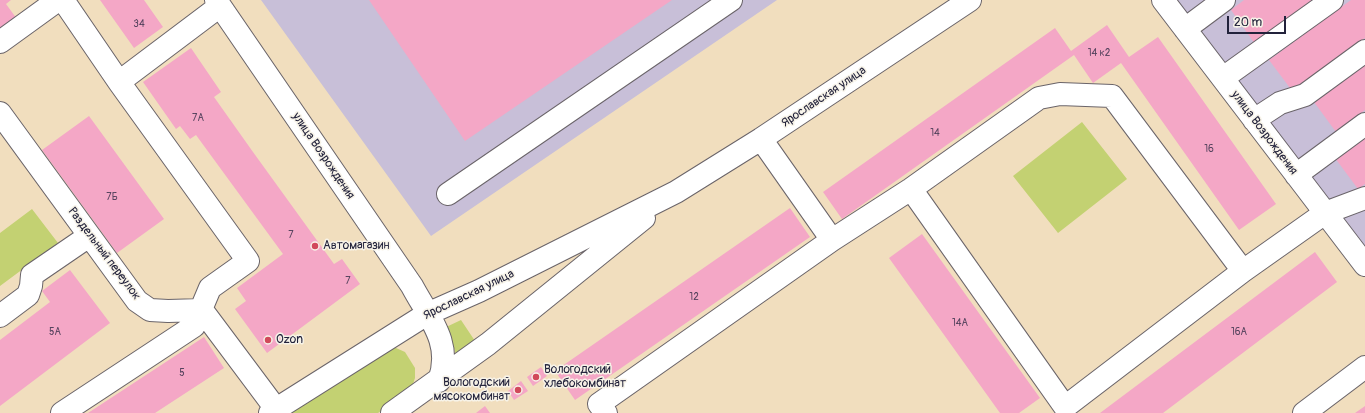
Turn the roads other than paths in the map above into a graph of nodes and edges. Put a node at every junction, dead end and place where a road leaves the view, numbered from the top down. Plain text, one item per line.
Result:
1 (58, 0) edge
2 (62, 0) edge
3 (731, 0) edge
4 (970, 0) edge
5 (1163, 0) edge
6 (1224, 0) edge
7 (1332, 0) edge
8 (218, 3) edge
9 (1185, 29) junction
10 (0, 42) edge
11 (1365, 51) edge
12 (1223, 78) junction
13 (119, 82) junction
14 (0, 113) edge
15 (1254, 120) junction
16 (1365, 124) edge
17 (761, 139) junction
18 (1296, 175) junction
19 (910, 189) junction
20 (676, 192) junction
21 (448, 194) dead end
22 (1365, 198) edge
23 (1325, 213) junction
24 (90, 236) junction
25 (832, 240) junction
26 (1365, 264) edge
27 (1243, 271) junction
28 (202, 310) junction
29 (427, 314) junction
30 (0, 316) edge
31 (1365, 367) edge
32 (439, 380) junction
33 (273, 411) edge
34 (62, 413) edge
35 (392, 413) edge
36 (606, 413) edge
37 (1304, 413) edge

1 - 10 street
2 - 13 street
3 - 21 street
4 - 17 street, Ярославская улица
5 - 9 street, улица Возрождения
6 - 9 street
7 - 12 street
8 - 13 street
8 - 29 street, улица Возрождения
9 - 12 street, улица Возрождения
11 - 15 street
12 - 15 street, улица Возрождения
13 - 28 street
14 - 24 street, Раздельный переулок
15 - 18 street, улица Возрождения
16 - 18 street
17 - 20 street, Ярославская улица
17 - 25 street
18 - 23 street, улица Возрождения
19 - 25 street
19 - 27 street
19 - 27 street
20 - 29 street, Ярославская улица
20 - 32 street, Ярославская улица
22 - 23 street
23 - 26 street, улица Возрождения
23 - 27 street
24 - 28 street, Раздельный переулок
24 - 30 street
25 - 36 street
28 - 33 street
28 - 34 street
29 - 32 street, улица Возрождения
29 - 33 street, Ярославская улица
31 - 37 street
32 - 35 street, Ярославская улица

